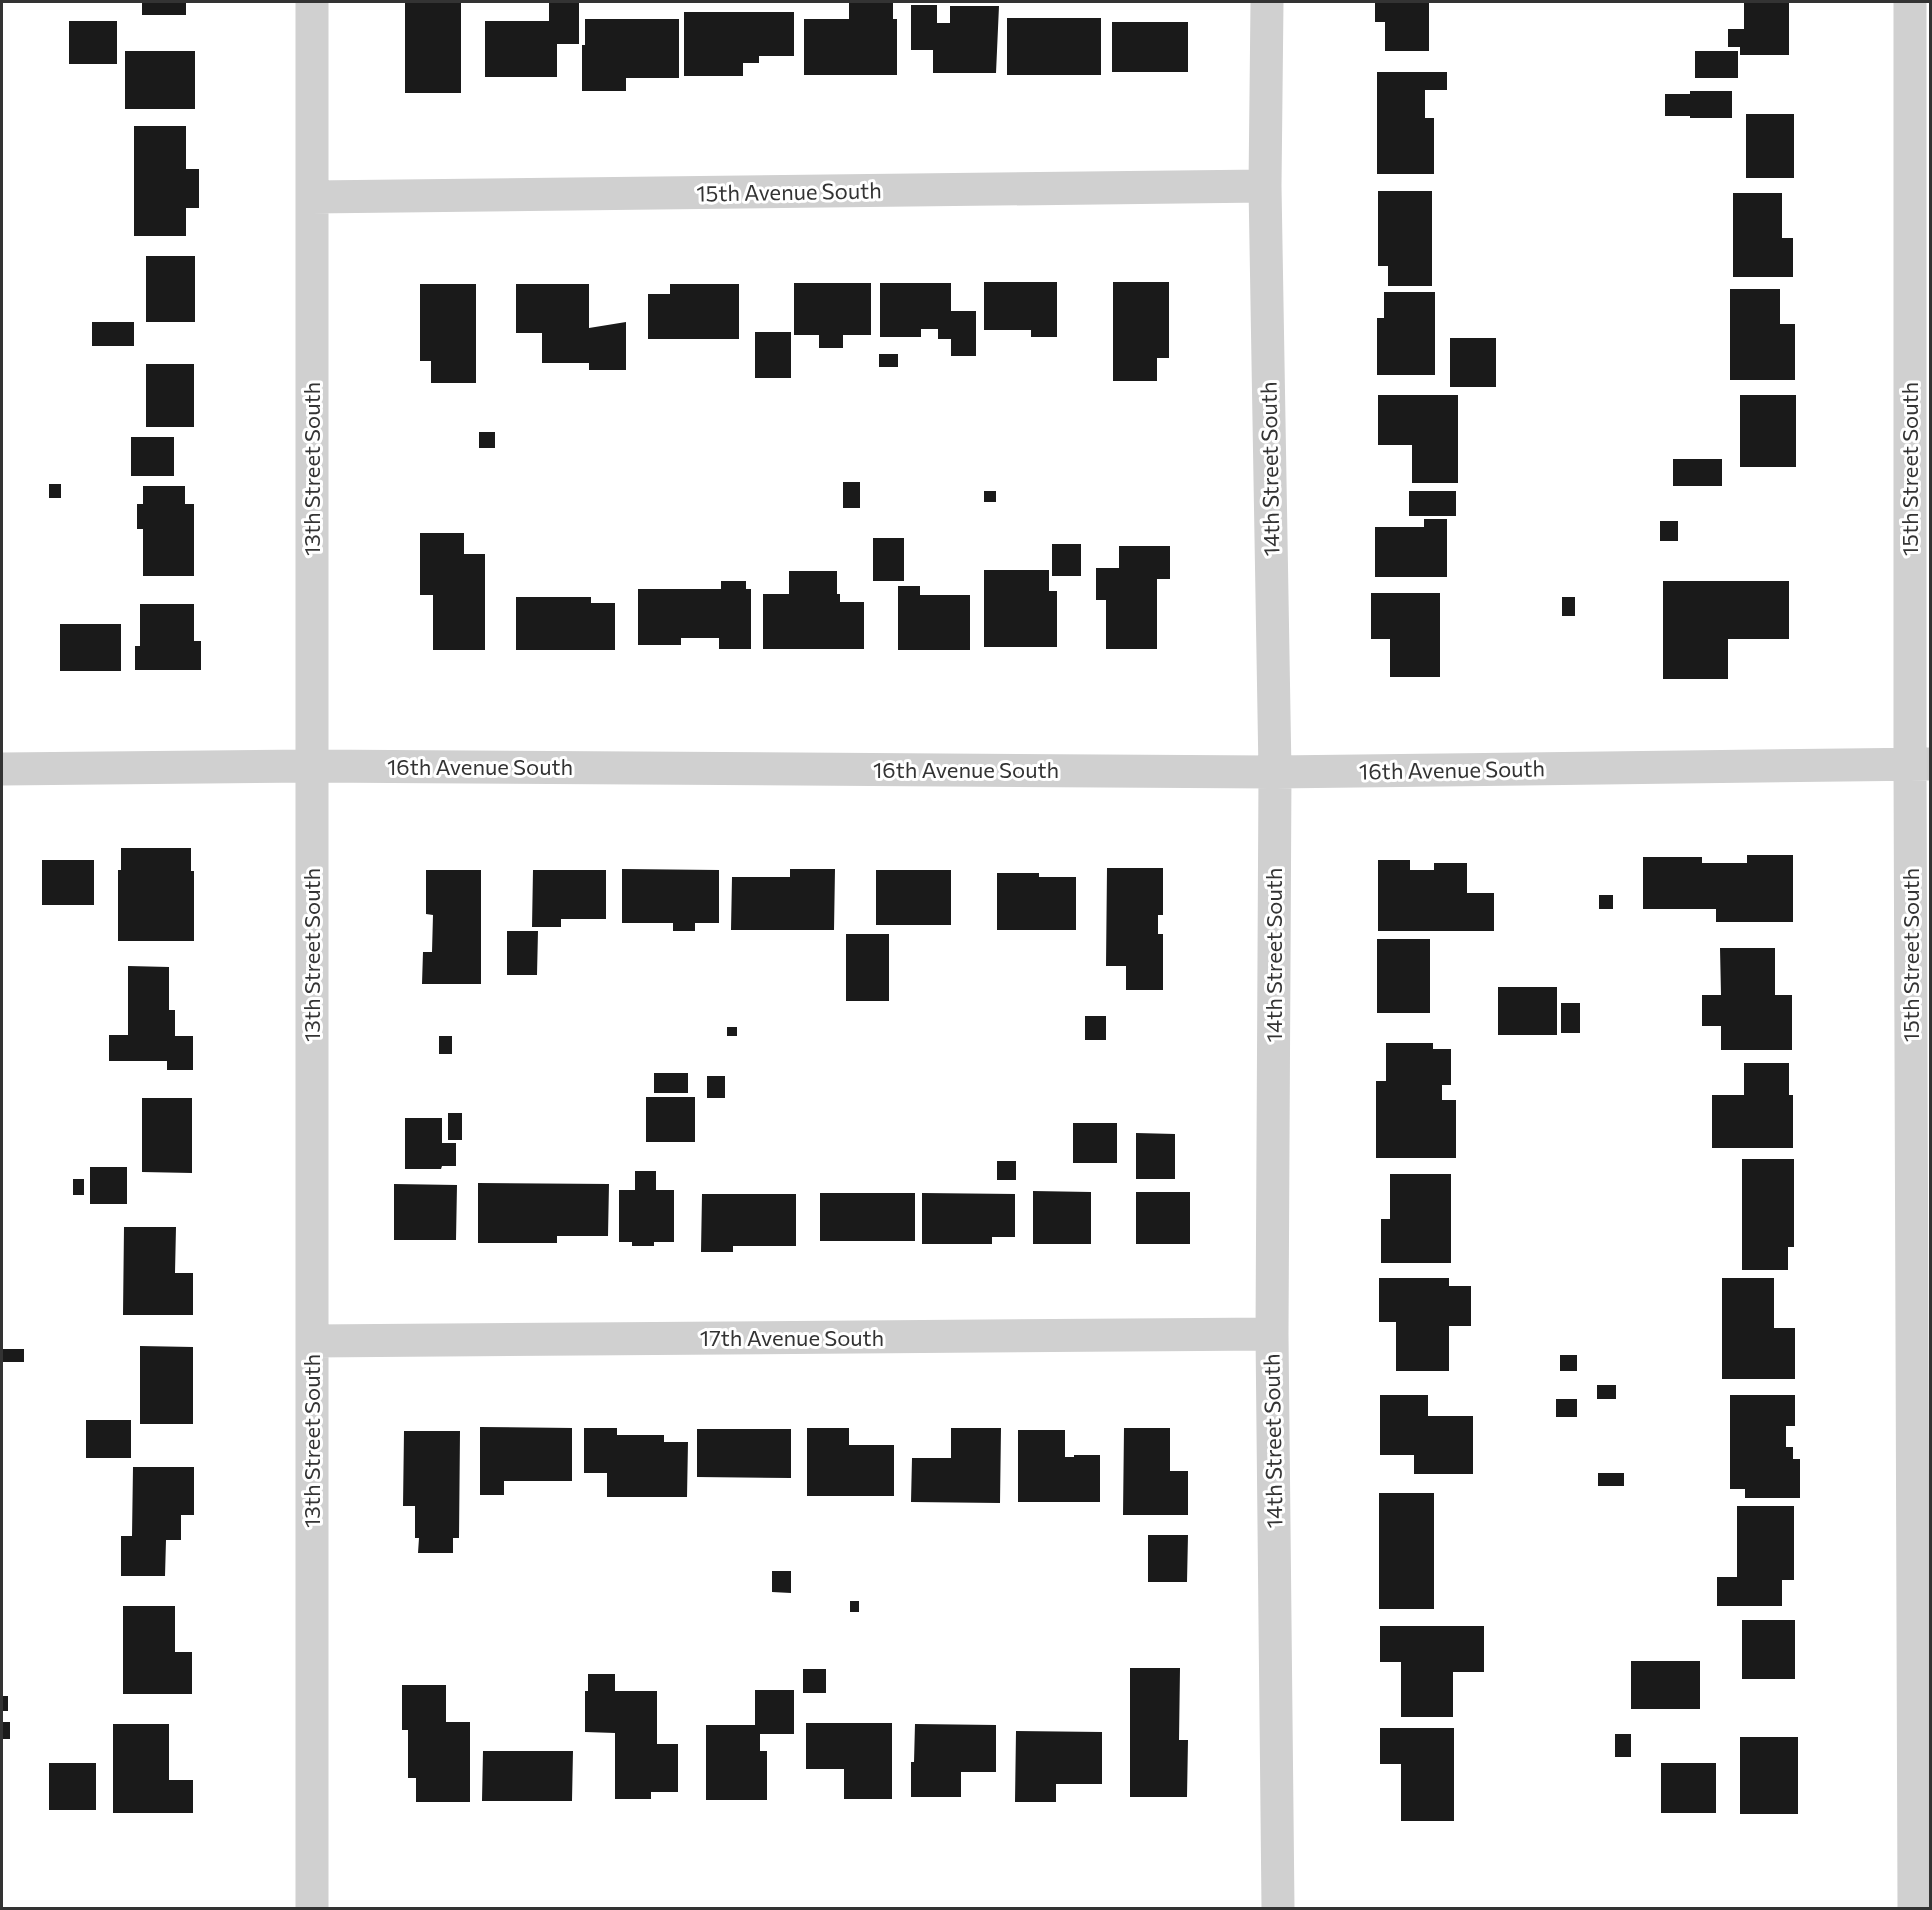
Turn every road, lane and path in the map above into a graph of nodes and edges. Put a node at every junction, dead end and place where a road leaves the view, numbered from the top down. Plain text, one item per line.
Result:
1 (312, 2) edge
2 (1268, 2) edge
3 (1910, 2) edge
4 (1265, 186) junction
5 (312, 197) junction
6 (1920, 764) edge
7 (312, 766) junction
8 (2, 769) edge
9 (1275, 772) junction
10 (1272, 1334) junction
11 (312, 1341) junction
12 (312, 1908) edge
13 (1261, 1908) edge
14 (1278, 1908) edge
15 (1296, 1908) edge
16 (1914, 1908) edge

1 - 5 street, 13th Street South
2 - 4 street, 14th Street South
3 - 6 street, 15th Street South
4 - 5 street, 15th Avenue South
4 - 9 street, 14th Street South
5 - 7 street, 13th Street South
6 - 9 street, 16th Avenue South
6 - 16 street, 15th Street South
7 - 8 street, 16th Avenue South
7 - 9 street, 16th Avenue South
7 - 11 street, 13th Street South
9 - 10 street, 14th Street South
10 - 11 street, 17th Avenue South
10 - 14 street, 14th Street South
11 - 12 street, 13th Street South
13 - 14 street
14 - 15 street

